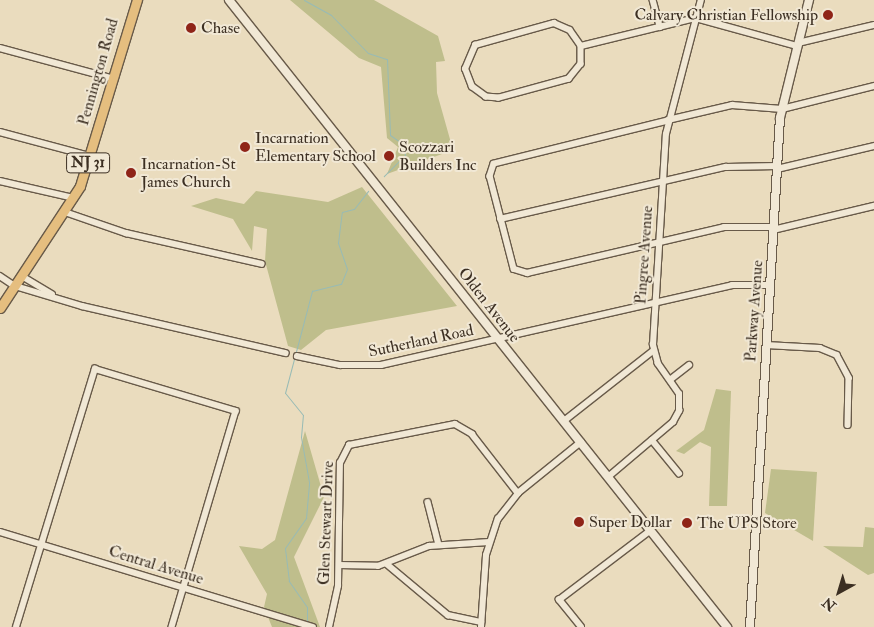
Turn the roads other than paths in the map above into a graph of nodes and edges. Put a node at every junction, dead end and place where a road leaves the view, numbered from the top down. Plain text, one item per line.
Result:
1 (136, 0) edge
2 (230, 0) edge
3 (653, 0) edge
4 (701, 0) edge
5 (809, 0) edge
6 (696, 18) junction
7 (874, 25) edge
8 (660, 27) junction
9 (797, 45) junction
10 (581, 46) junction
11 (0, 48) edge
12 (111, 78) junction
13 (874, 86) edge
14 (782, 109) junction
15 (668, 120) junction
16 (0, 132) edge
17 (874, 146) edge
18 (90, 156) junction
19 (777, 167) junction
20 (0, 181) edge
21 (663, 181) junction
22 (74, 198) junction
23 (874, 206) edge
24 (65, 212) junction
25 (500, 219) junction
26 (773, 229) junction
27 (659, 242) junction
28 (262, 264) dead end
29 (0, 276) edge
30 (22, 276) junction
31 (770, 285) junction
32 (15, 286) junction
33 (60, 299) junction
34 (655, 303) junction
35 (0, 308) edge
36 (498, 339) junction
37 (766, 345) junction
38 (653, 351) junction
39 (286, 353) dead end
40 (297, 356) dead end
41 (689, 365) dead end
42 (670, 380) junction
43 (564, 421) junction
44 (848, 425) dead end
45 (652, 440) junction
46 (580, 442) junction
47 (679, 473) dead end
48 (608, 476) junction
49 (518, 493) junction
50 (428, 502) dead end
51 (650, 531) junction
52 (0, 532) edge
53 (488, 542) junction
54 (41, 544) junction
55 (439, 544) junction
56 (386, 564) junction
57 (339, 565) junction
58 (184, 587) junction
59 (481, 624) edge
60 (309, 625) edge
61 (16, 627) edge
62 (172, 627) edge
63 (329, 627) edge
64 (581, 627) edge
65 (727, 627) edge
66 (750, 627) edge

1 - 12 main road, Pennington Road / NJ 31
2 - 36 main road, Olden Avenue
3 - 8 street
4 - 6 street, Pingree Avenue
5 - 9 main road, Parkway Avenue
6 - 8 street
6 - 9 street
6 - 15 street, Pingree Avenue
7 - 9 street
8 - 10 street
9 - 14 main road, Parkway Avenue
10 - 10 street
11 - 12 street
12 - 18 main road, Pennington Road / NJ 31
13 - 14 street
14 - 15 street
14 - 19 main road, Parkway Avenue
15 - 21 street, Pingree Avenue
15 - 25 street
16 - 18 street
17 - 19 street
18 - 22 main road, Pennington Road / NJ 31
19 - 21 street
19 - 26 main road, Parkway Avenue
20 - 22 street
21 - 25 street
21 - 27 street, Pingree Avenue
22 - 24 main road, Pennington Road / NJ 31
23 - 26 street
24 - 28 street
24 - 30 main road, Pennington Road / NJ 31
25 - 27 street
26 - 27 street
26 - 31 main road, Parkway Avenue
27 - 34 street, Pingree Avenue
29 - 32 street
30 - 32 main road, Pennington Road / NJ 31
30 - 33 street
31 - 34 street, Sutherland Road
31 - 37 main road, Parkway Avenue
32 - 33 street
32 - 35 main road, Pennington Road / NJ 31
33 - 39 street
34 - 36 street, Sutherland Road
34 - 38 street, Pingree Avenue
36 - 40 street, Sutherland Road
36 - 43 main road, Olden Avenue
37 - 44 street
37 - 66 main road, Parkway Avenue
38 - 42 street
38 - 43 street
41 - 42 street
42 - 45 street
43 - 46 main road, Olden Avenue
45 - 47 street
45 - 48 street
46 - 48 main road, Olden Avenue
46 - 49 street
48 - 51 main road, Olden Avenue
49 - 53 street
49 - 57 street, Glen Stewart Drive
50 - 55 street
51 - 64 street
51 - 65 main road, Olden Avenue
52 - 54 street, Central Avenue
53 - 55 street
53 - 59 street
54 - 58 street, Central Avenue
54 - 58 street
54 - 61 street
55 - 56 street
56 - 57 street
56 - 59 street
57 - 63 street, Glen Stewart Drive
58 - 60 street, Central Avenue
58 - 62 street

